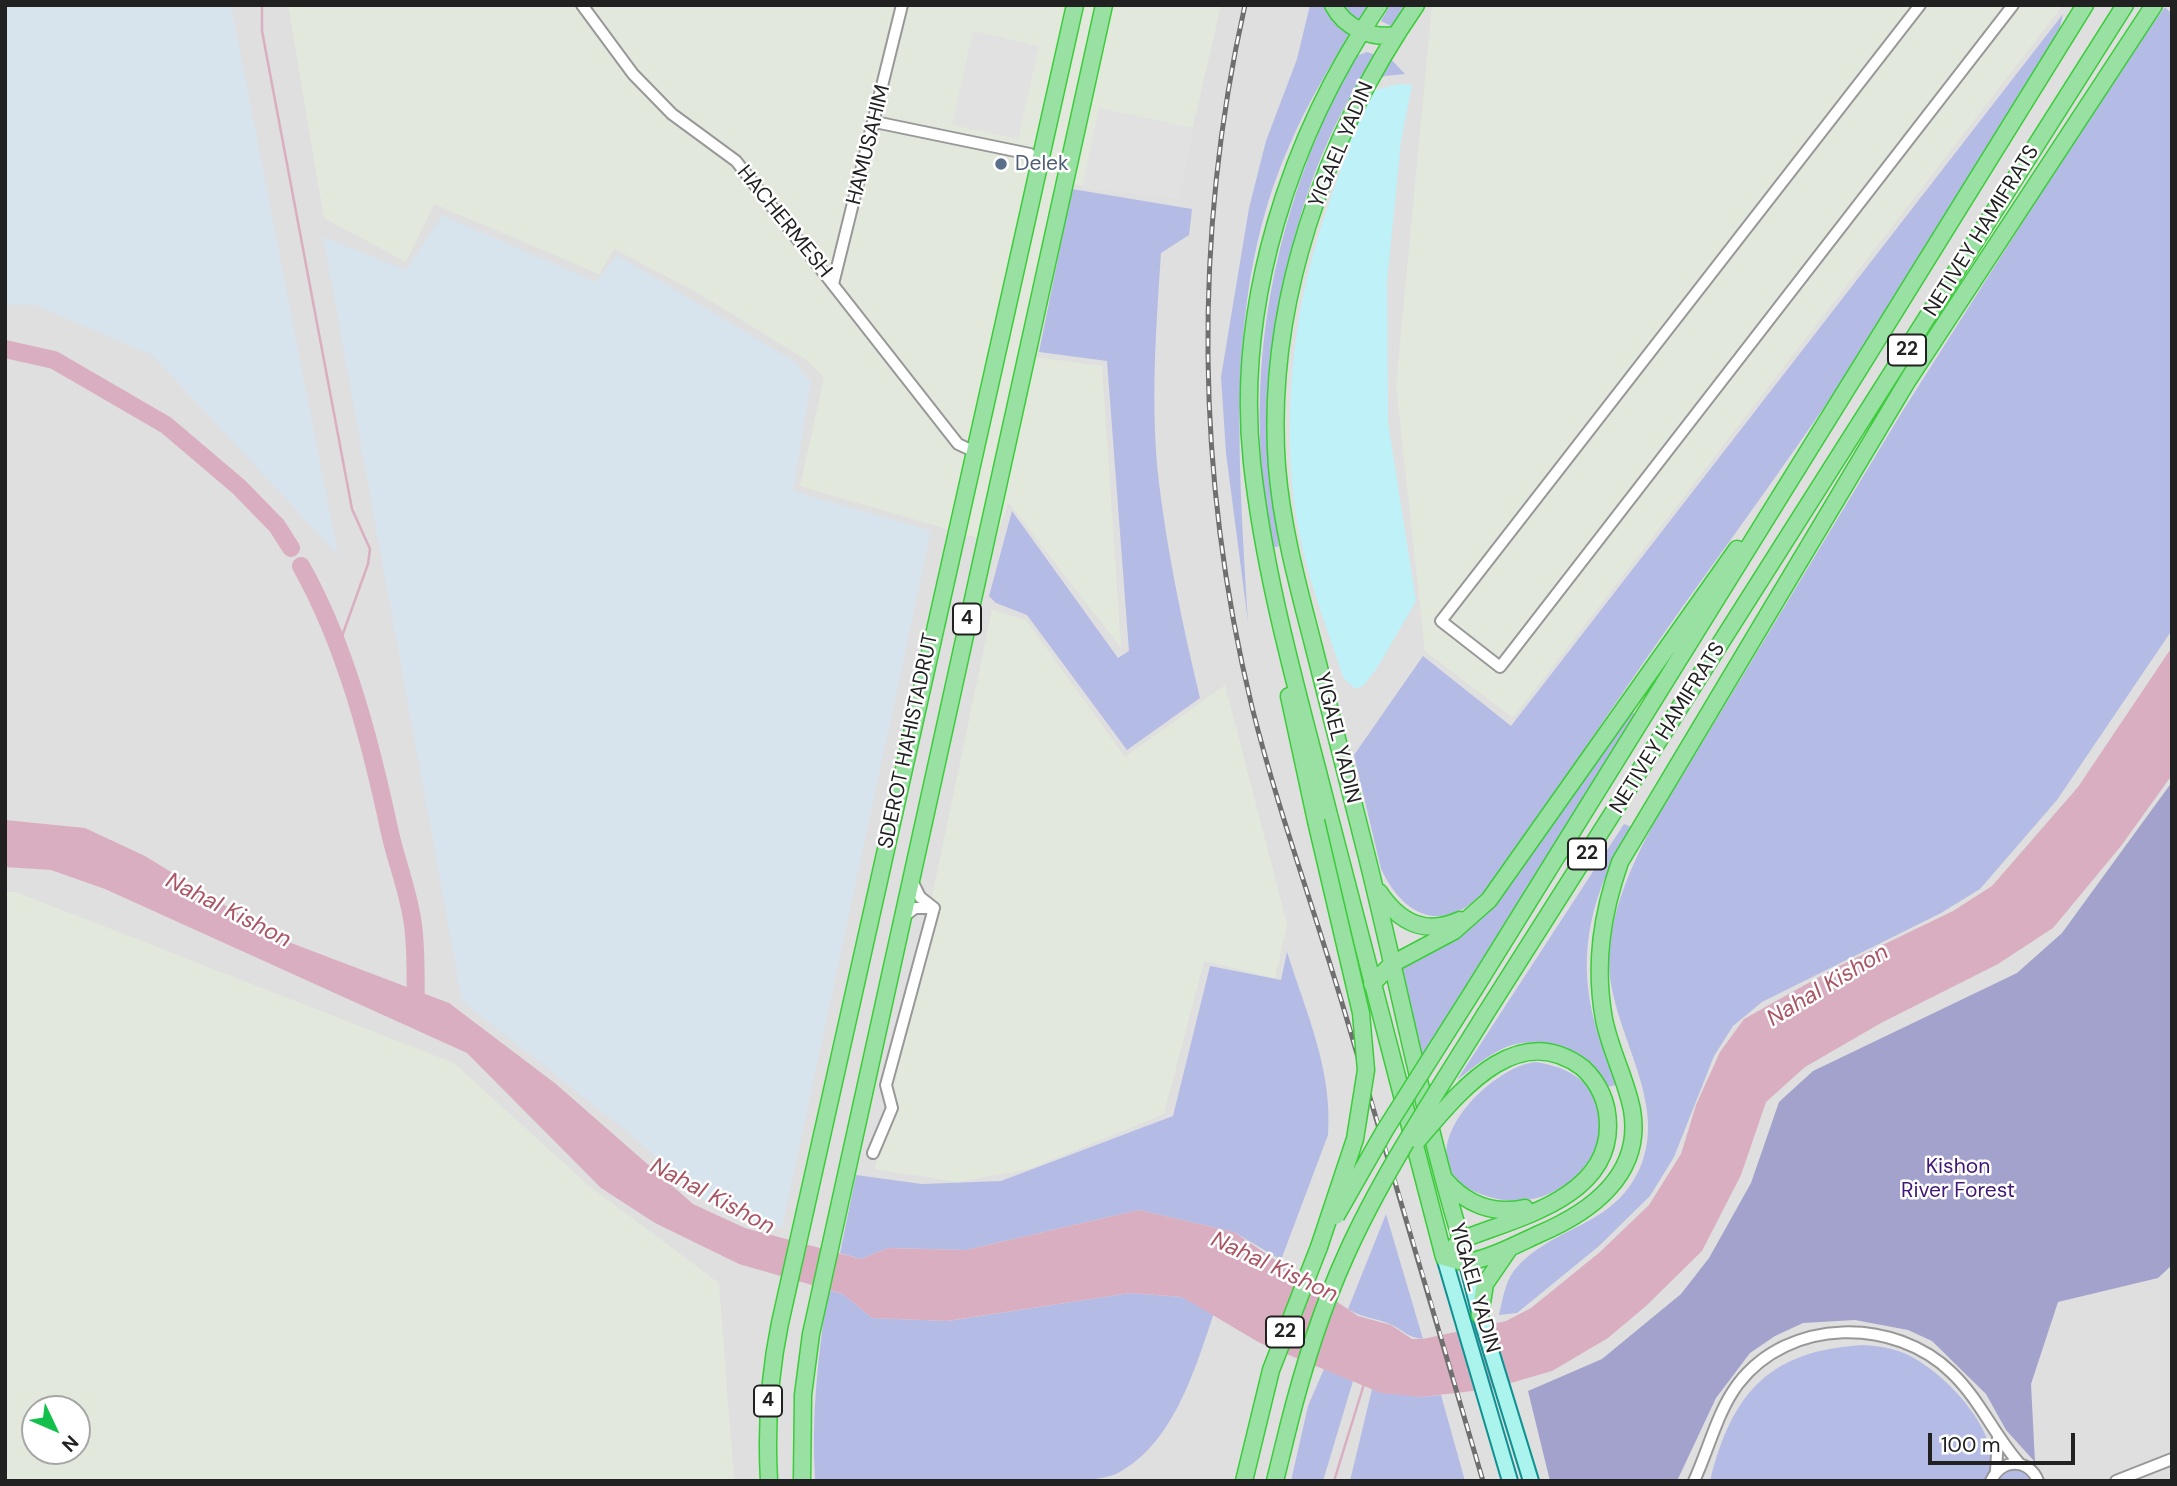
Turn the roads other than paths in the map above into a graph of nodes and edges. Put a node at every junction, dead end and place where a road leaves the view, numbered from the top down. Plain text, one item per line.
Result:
1 (582, 5) edge
2 (902, 5) edge
3 (1075, 5) edge
4 (1104, 5) edge
5 (1333, 5) edge
6 (1379, 5) edge
7 (1416, 5) edge
8 (1920, 5) edge
9 (2013, 5) edge
10 (2085, 5) edge
11 (2125, 5) edge
12 (2148, 5) edge
13 (2154, 5) edge
14 (1362, 31) junction
15 (1396, 35) junction
16 (2122, 50) junction
17 (876, 122) junction
18 (1030, 155) dead end
19 (834, 284) junction
20 (1908, 380) junction
21 (1833, 412) junction
22 (973, 451) junction
23 (1272, 594) junction
24 (1689, 695) junction
25 (911, 876) junction
26 (1373, 883) junction
27 (934, 908) junction
28 (1475, 914) junction
29 (901, 919) junction
30 (1392, 964) junction
31 (1372, 984) junction
32 (873, 1153) dead end
33 (1393, 1168) junction
34 (1441, 1174) junction
35 (1551, 1203) junction
36 (1461, 1240) junction
37 (1511, 1246) junction
38 (1319, 1247) junction
39 (1444, 1257) junction
40 (1467, 1262) junction
41 (1480, 1315) junction
42 (1998, 1434) junction
43 (2172, 1459) edge
44 (2019, 1464) junction
45 (1993, 1476) edge
46 (1695, 1480) edge
47 (2040, 1480) edge
48 (769, 1481) edge
49 (802, 1481) edge
50 (1244, 1481) edge
51 (1275, 1481) edge
52 (1510, 1481) edge
53 (1531, 1481) edge
54 (2116, 1481) edge

1 - 19 street, HACHERMESH
2 - 17 street, HAMUSAHIM
3 - 22 highway, SDEROT HAHISTADRUT / 4
4 - 25 highway, SDEROT HAHISTADRUT / 4
5 - 14 highway
6 - 14 highway, YIGAEL YADIN
7 - 15 highway, YIGAEL YADIN
8 - 9 street
10 - 21 highway, NETIVEY HAMIFRATS / 22
11 - 24 highway, NETIVEY HAMIFRATS / 22
12 - 16 highway
13 - 16 highway
14 - 15 highway
14 - 23 highway, YIGAEL YADIN
15 - 26 highway, YIGAEL YADIN
16 - 20 highway
17 - 18 street
17 - 19 street, HAMUSAHIM
19 - 22 street, HACHERMESH
20 - 24 highway
20 - 37 highway
21 - 28 highway
21 - 38 highway, NETIVEY HAMIFRATS / 22, bridge
22 - 48 highway, SDEROT HAHISTADRUT / 4
23 - 31 highway, YIGAEL YADIN
23 - 38 highway, bridge
24 - 33 highway, NETIVEY HAMIFRATS / 22, bridge
25 - 27 street
25 - 29 highway, SDEROT HAHISTADRUT / 4
26 - 28 highway
26 - 30 highway, YIGAEL YADIN
27 - 29 street
27 - 32 street
28 - 30 highway
29 - 49 highway, SDEROT HAHISTADRUT / 4
30 - 31 highway
30 - 34 highway, YIGAEL YADIN
31 - 39 highway, YIGAEL YADIN
33 - 35 highway, bridge
33 - 51 highway, NETIVEY HAMIFRATS / 22, bridge
34 - 35 highway
34 - 36 highway, YIGAEL YADIN
35 - 36 highway
36 - 39 highway
36 - 40 main road, YIGAEL YADIN
37 - 40 highway
37 - 41 highway
38 - 50 highway, NETIVEY HAMIFRATS / 22
39 - 40 highway
39 - 52 main road, YIGAEL YADIN
40 - 41 main road, YIGAEL YADIN
41 - 53 main road, YIGAEL YADIN
42 - 44 street
42 - 45 street
42 - 46 street
43 - 54 street
44 - 45 street
44 - 47 street

